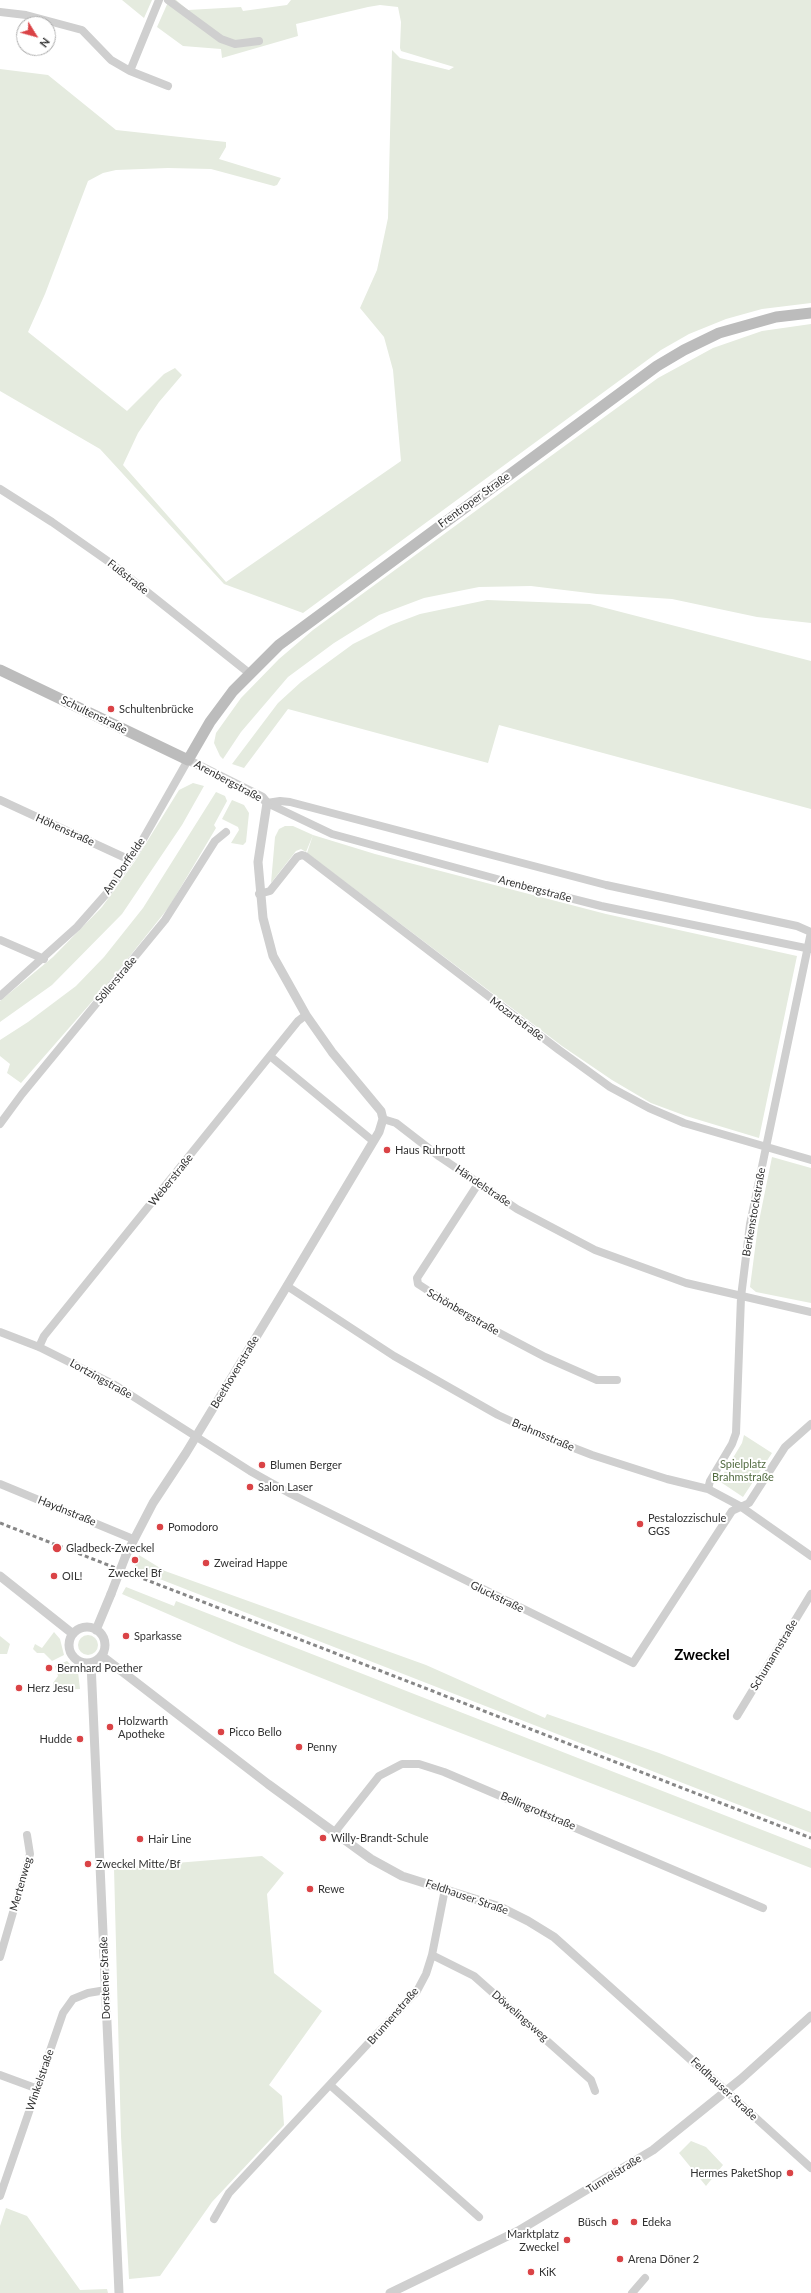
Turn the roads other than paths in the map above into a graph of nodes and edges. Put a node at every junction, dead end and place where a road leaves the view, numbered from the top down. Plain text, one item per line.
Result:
1 (160, 0) edge
2 (168, 0) edge
3 (0, 12) edge
4 (259, 41) dead end
5 (130, 71) junction
6 (168, 86) dead end
7 (811, 313) edge
8 (0, 488) edge
9 (0, 670) edge
10 (249, 673) junction
11 (188, 760) junction
12 (0, 800) edge
13 (268, 803) junction
14 (226, 832) dead end
15 (130, 860) junction
16 (259, 894) junction
17 (811, 932) edge
18 (0, 940) edge
19 (809, 949) edge
20 (44, 959) junction
21 (0, 996) edge
22 (306, 1015) junction
23 (270, 1056) junction
24 (383, 1119) junction
25 (0, 1124) edge
26 (373, 1141) junction
27 (765, 1148) junction
28 (811, 1160) edge
29 (478, 1184) junction
30 (287, 1286) junction
31 (741, 1297) junction
32 (811, 1312) edge
33 (0, 1332) edge
34 (39, 1347) junction
35 (617, 1380) dead end
36 (811, 1424) edge
37 (196, 1436) junction
38 (0, 1484) edge
39 (708, 1489) junction
40 (740, 1506) junction
41 (134, 1539) junction
42 (811, 1556) edge
43 (0, 1576) edge
44 (811, 1594) edge
45 (96, 1630) junction
46 (73, 1634) junction
47 (102, 1656) junction
48 (91, 1663) junction
49 (737, 1716) dead end
50 (334, 1833) junction
51 (27, 1835) dead end
52 (445, 1889) junction
53 (763, 1908) dead end
54 (432, 1955) junction
55 (0, 1957) edge
56 (106, 1990) junction
57 (811, 2016) edge
58 (0, 2075) edge
59 (330, 2085) junction
60 (38, 2089) junction
61 (595, 2091) dead end
62 (726, 2091) junction
63 (811, 2168) edge
64 (0, 2196) edge
65 (479, 2217) dead end
66 (214, 2219) dead end
67 (645, 2278) dead end
68 (120, 2293) edge
69 (390, 2293) edge
70 (632, 2293) edge

1 - 5 street
2 - 4 street
3 - 5 street
5 - 6 street
7 - 10 main road, Frentroper Straße
8 - 10 street, Fußstraße
9 - 11 main road, Schultenstraße
10 - 11 main road, Frentroper Straße
11 - 13 street, Arenbergstraße
11 - 15 street, Am Dorffelde
12 - 15 street, Höhenstraße
13 - 16 street
13 - 17 street, Arenbergstraße
13 - 19 street, Arenbergstraße
14 - 25 street, Söllerstraße
15 - 20 street, Am Dorffelde
16 - 22 street
16 - 27 street, Mozartstraße
17 - 19 street, Berkenstockstraße
18 - 20 street
19 - 27 street, Berkenstockstraße
20 - 21 street, Am Dorffelde
22 - 23 street, Weberstraße
22 - 24 street
23 - 26 street
23 - 34 street, Weberstraße
24 - 26 street, Beethovenstraße
24 - 29 street, Händelstraße
26 - 30 street, Beethovenstraße
27 - 28 street, Mozartstraße
27 - 31 street, Berkenstockstraße
29 - 31 street, Händelstraße
29 - 35 street, Schönbergstraße
30 - 37 street, Beethovenstraße
30 - 39 street, Brahmsstraße
31 - 32 street, Händelstraße
31 - 39 street, Berkenstockstraße
33 - 34 street, Lortzingstraße
34 - 37 street, Lortzingstraße
36 - 40 street
37 - 40 street, Gluckstraße
37 - 41 street, Beethovenstraße
38 - 41 street, Haydnstraße
39 - 40 street, Brahmsstraße
40 - 42 street, Brahmsstraße
41 - 45 street, Beethovenstraße, bridge
43 - 46 street
44 - 49 street, Schumannstraße
45 - 46 street
45 - 47 street
46 - 48 street
47 - 48 street
47 - 50 street, Feldhauser Straße
48 - 56 street, Dorstener Straße
50 - 52 street, Feldhauser Straße
50 - 53 street, Bellingrottstraße
51 - 55 street, Mertenweg
52 - 54 street, Brunnenstraße
52 - 62 street, Feldhauser Straße
54 - 59 street, Brunnenstraße
54 - 61 street, Döwelingsweg
56 - 60 street, Winkelstraße
56 - 68 street, Dorstener Straße
57 - 62 street, Tunnelstraße
58 - 60 street
59 - 65 street
59 - 66 street, Brunnenstraße
60 - 64 street, Winkelstraße
62 - 63 street, Feldhauser Straße
62 - 69 street, Tunnelstraße
67 - 70 street

